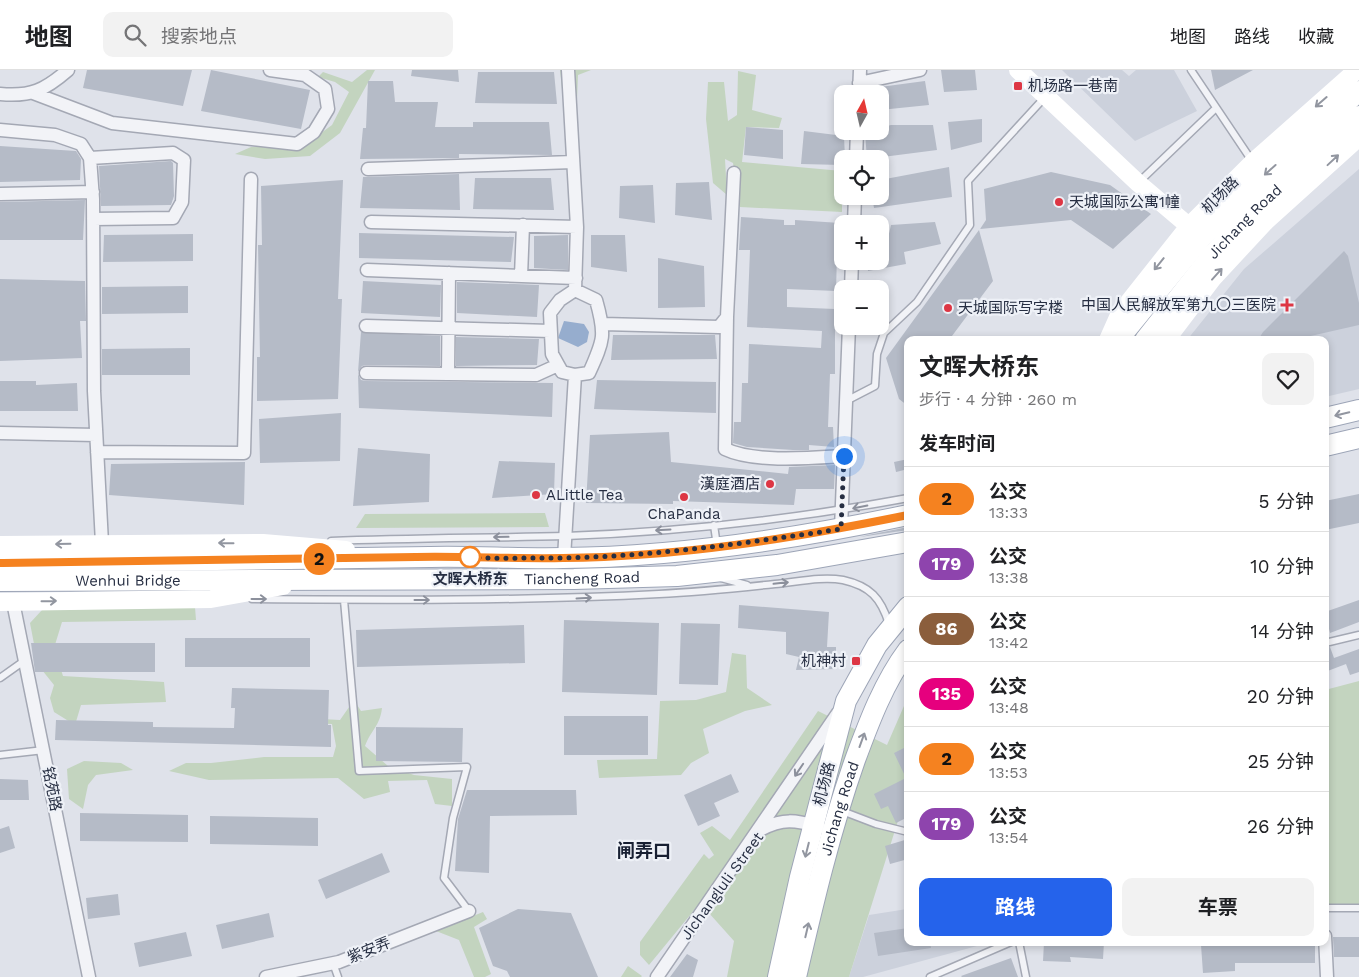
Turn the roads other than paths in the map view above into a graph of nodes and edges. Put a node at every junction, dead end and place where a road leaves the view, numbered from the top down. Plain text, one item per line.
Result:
1 (68, 70) edge
2 (270, 70) edge
3 (568, 70) edge
4 (920, 70) edge
5 (1018, 70) edge
6 (1191, 70) edge
7 (1357, 70) edge
8 (304, 73) edge
9 (859, 82) edge
10 (1359, 91) edge
11 (33, 93) junction
12 (0, 94) edge
13 (1046, 96) junction
14 (1216, 108) junction
15 (1359, 116) edge
16 (0, 130) edge
17 (1359, 137) edge
18 (90, 158) junction
19 (573, 162) junction
20 (1253, 162) junction
21 (368, 169) dead end
22 (734, 173) dead end
23 (251, 179) dead end
24 (1138, 183) junction
25 (93, 192) junction
26 (0, 194) edge
27 (93, 219) junction
28 (371, 222) dead end
29 (523, 225) junction
30 (577, 227) junction
31 (1195, 231) junction
32 (367, 270) dead end
33 (449, 273) junction
34 (521, 276) junction
35 (576, 284) junction
36 (727, 317) junction
37 (603, 324) junction
38 (366, 326) dead end
39 (449, 329) junction
40 (550, 331) junction
41 (849, 335) edge
42 (1110, 336) edge
43 (1121, 336) edge
44 (1148, 336) edge
45 (1169, 336) edge
46 (558, 364) junction
47 (366, 373) dead end
48 (448, 374) junction
49 (575, 376) junction
50 (846, 402) junction
51 (1359, 410) edge
52 (1329, 417) edge
53 (0, 433) edge
54 (96, 435) junction
55 (1359, 438) edge
56 (1329, 445) edge
57 (97, 452) junction
58 (844, 456) junction
59 (904, 499) edge
60 (904, 515) edge
61 (841, 520) junction
62 (714, 525) junction
63 (566, 536) junction
64 (263, 543) junction
65 (904, 543) edge
66 (102, 544) junction
67 (0, 545) edge
68 (717, 547) junction
69 (431, 557) junction
70 (564, 558) junction
71 (0, 563) edge
72 (254, 570) junction
73 (700, 573) junction
74 (327, 578) junction
75 (0, 581) edge
76 (754, 586) junction
77 (210, 599) junction
78 (344, 600) junction
79 (6, 602) edge
80 (904, 612) edge
81 (890, 629) junction
82 (1359, 635) edge
83 (1329, 642) edge
84 (904, 655) edge
85 (24, 661) junction
86 (0, 678) edge
87 (846, 701) junction
88 (44, 750) junction
89 (0, 755) edge
90 (838, 809) junction
91 (822, 828) junction
92 (758, 831) junction
93 (904, 831) edge
94 (1329, 908) edge
95 (1359, 908) edge
96 (469, 911) joint
97 (1002, 946) edge
98 (1020, 946) edge
99 (1325, 946) edge
100 (333, 964) junction
101 (89, 977) edge
102 (266, 977) edge
103 (338, 977) edge
104 (657, 977) edge
105 (778, 977) edge
106 (796, 977) edge
107 (930, 977) edge
108 (1026, 977) edge
109 (1327, 977) edge

1 - 11 street
2 - 8 street
3 - 19 street
4 - 9 street
5 - 13 street
6 - 14 lane
7 -> 20 street, 机场路
8 - 11 street
10 -> 31 main road, Jichang Road
11 - 12 street
13 - 24 street
13 - 50 lane
14 - 20 lane
14 - 24 lane
15 - 44 main road, Jichang Road
16 - 18 street
45 -> 17 street
18 - 25 street
18 - 27 street
19 - 21 street
19 - 30 street
20 - 31 street, 机场路
22 - 36 street
23 - 57 street
24 - 31 street
25 - 26 street
25 - 27 street
27 - 54 street
28 - 29 street
29 - 30 street
29 - 34 street
30 - 35 street
31 -> 42 street, 机场路
31 - 43 main road, 机场路
32 - 33 street
33 - 34 street
33 - 39 street
34 - 35 street
35 - 37 street
35 - 40 street
36 - 37 street
36 - 58 street
37 - 49 street
38 - 39 street
39 - 40 street
39 - 48 street
40 - 46 street
41 - 50 street
46 - 48 street
46 - 49 street
47 - 48 street
49 - 63 street
50 - 58 street
51 -> 52 main road
53 - 54 street
54 - 57 street
55 - 56 main road
57 - 66 street
58 - 61 street
59 -> 61 lane
60 - 61 main road, Tiancheng Road
61 - 62 lane
61 - 68 main road, Tiancheng Road
62 -> 63 lane
62 - 68 lane
63 -> 64 lane
63 - 70 street
64 -> 66 street
64 - 69 street
65 - 73 main road, Tiancheng Road
66 -> 67 street
68 - 70 main road, Tiancheng Road
69 - 70 main road, Tiancheng Road
69 - 72 main road, Tiancheng Road
71 - 72 main road, Wenhui Bridge
72 - 74 main road, Tiancheng Road
72 - 75 main road, Wenhui Bridge
73 - 74 main road, Tiancheng Road
73 - 76 lane
74 - 77 street
78 -> 76 lane
76 -> 81 lane
77 -> 78 lane
79 -> 77 street
78 - 96 lane
79 - 85 street, 铭苑路
80 - 81 main road, 机场路
81 - 87 main road, 机场路
82 - 83 lane
90 -> 84 main road, Jichang Road
85 - 86 lane
85 - 88 street, 铭苑路
87 - 91 main road, 机场路
87 -> 92 street
88 - 89 lane
88 - 101 street, 铭苑路
90 - 91 main road, Jichang Road
90 - 93 lane
91 - 92 street, Jichangluli Street
91 -> 105 main road, 机场路
106 -> 91 main road, Jichang Road
92 - 104 street, Jichangluli Street
94 - 95 lane
96 - 100 street, 紫安弄
97 - 107 lane
98 - 108 lane
99 - 109 street
100 - 102 street, 紫安弄
100 - 103 lane

